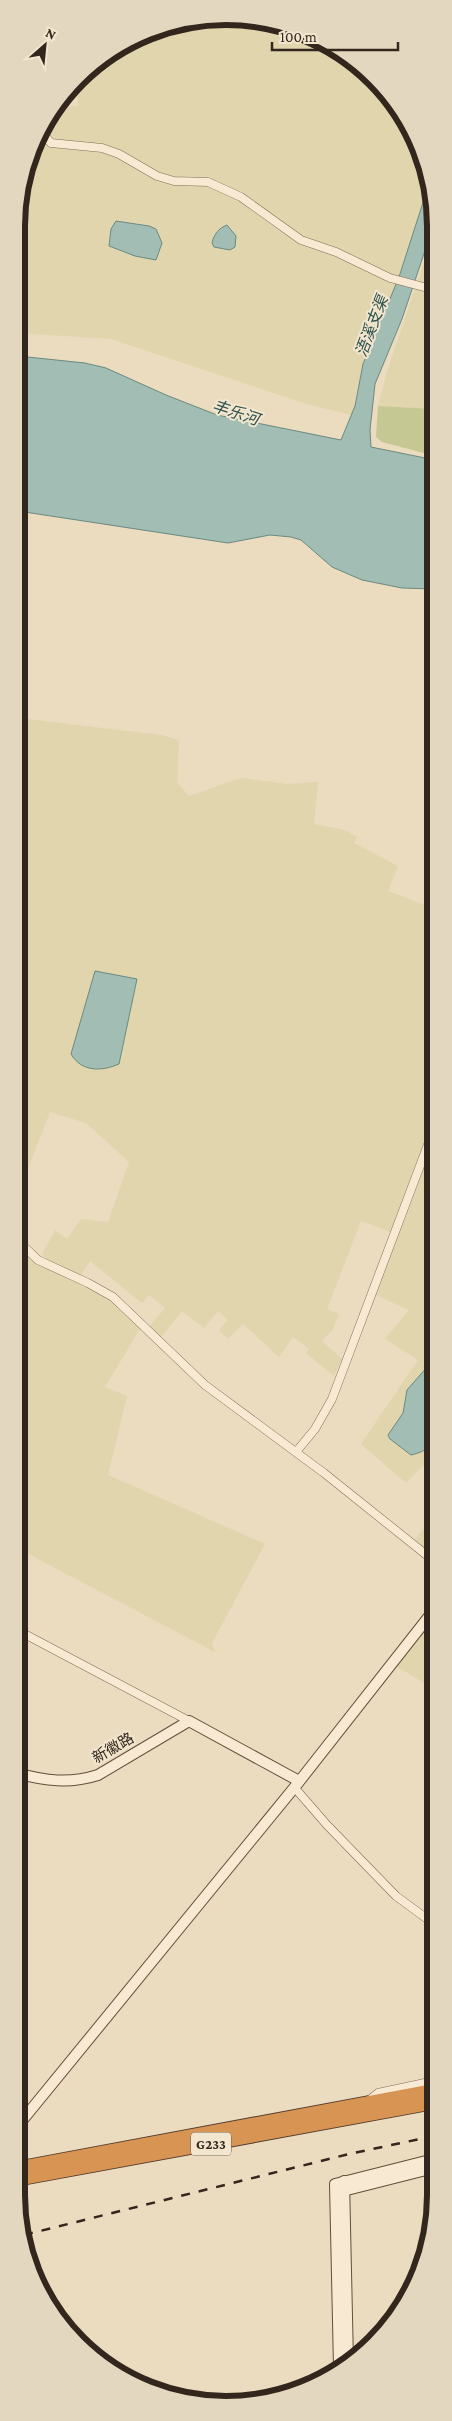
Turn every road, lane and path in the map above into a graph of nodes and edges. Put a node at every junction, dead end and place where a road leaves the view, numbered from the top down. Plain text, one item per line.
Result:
1 (46, 137) edge
2 (427, 288) edge
3 (427, 1147) edge
4 (25, 1248) edge
5 (296, 1452) junction
6 (427, 1555) edge
7 (427, 1619) edge
8 (25, 1634) edge
9 (189, 1721) junction
10 (25, 1775) edge
11 (297, 1784) junction
12 (427, 1919) edge
13 (427, 2082) edge
14 (427, 2094) edge
15 (405, 2102) junction
16 (427, 2102) edge
17 (364, 2105) junction
18 (25, 2117) edge
19 (427, 2161) edge
20 (25, 2167) edge
21 (427, 2170) edge
22 (25, 2177) edge
23 (342, 2188) junction
24 (348, 2354) edge
25 (339, 2361) edge

1 - 2 street
3 - 5 street
4 - 5 street
5 - 6 street
7 - 11 street
8 - 9 street
9 - 10 street, 新徽路
9 - 11 street
11 - 12 street
11 - 18 street
13 - 17 street
14 - 15 highway, G233
15 - 16 highway, G233
15 - 17 highway, G233
15 - 22 highway, G233
17 - 20 highway, G233
19 - 23 street
21 - 23 street
23 - 24 street
23 - 25 street

